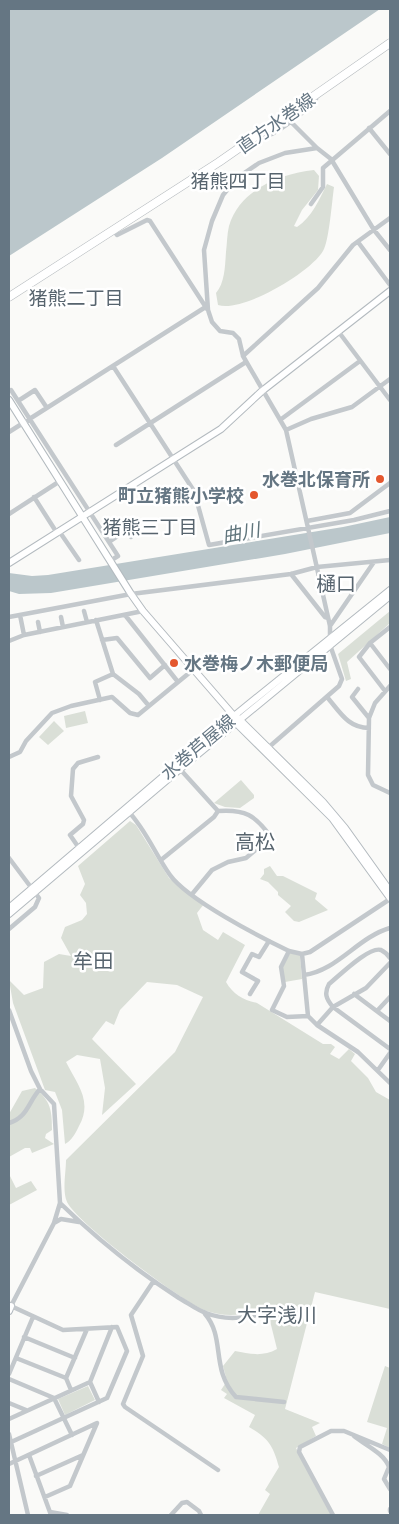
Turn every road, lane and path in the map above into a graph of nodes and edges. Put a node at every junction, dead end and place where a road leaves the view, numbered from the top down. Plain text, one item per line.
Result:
1 (390, 43) edge
2 (316, 95) junction
3 (390, 111) edge
4 (291, 122) junction
5 (369, 128) junction
6 (255, 137) junction
7 (316, 148) junction
8 (390, 154) edge
9 (331, 159) junction
10 (311, 204) dead end
11 (390, 218) edge
12 (374, 230) junction
13 (114, 231) junction
14 (358, 242) junction
15 (390, 250) edge
16 (390, 285) edge
17 (390, 291) edge
18 (9, 297) edge
19 (206, 309) junction
20 (338, 331) junction
21 (243, 356) junction
22 (360, 360) junction
23 (246, 362) junction
24 (113, 366) junction
25 (390, 379) edge
26 (380, 387) junction
27 (11, 390) dead end
28 (262, 391) junction
29 (9, 400) edge
30 (390, 400) edge
31 (18, 401) junction
32 (47, 408) junction
33 (30, 418) junction
34 (280, 420) junction
35 (23, 423) junction
36 (150, 423) junction
37 (286, 430) junction
38 (9, 432) edge
39 (116, 445) dead end
40 (173, 459) junction
41 (60, 481) junction
42 (390, 483) edge
43 (34, 497) junction
44 (90, 511) junction
45 (390, 511) edge
46 (9, 514) edge
47 (82, 516) junction
48 (307, 520) junction
49 (309, 528) junction
50 (58, 532) junction
51 (131, 537) dead end
52 (109, 542) junction
53 (79, 560) dead end
54 (390, 560) edge
55 (111, 562) junction
56 (374, 562) junction
57 (9, 563) edge
58 (317, 567) junction
59 (291, 574) junction
60 (390, 590) edge
61 (131, 594) junction
62 (390, 596) edge
63 (143, 611) junction
64 (84, 612) dead end
65 (20, 615) junction
66 (125, 615) junction
67 (9, 617) edge
68 (61, 617) dead end
69 (328, 618) junction
70 (96, 620) junction
71 (38, 622) dead end
72 (86, 622) junction
73 (330, 626) junction
74 (63, 627) junction
75 (388, 628) edge
76 (40, 632) junction
77 (24, 635) junction
78 (390, 636) edge
79 (102, 640) junction
80 (9, 641) edge
81 (330, 643) junction
82 (370, 643) junction
83 (165, 666) junction
84 (194, 669) junction
85 (390, 669) edge
86 (112, 674) junction
87 (178, 682) junction
88 (390, 686) edge
89 (358, 689) dead end
90 (385, 691) junction
91 (327, 697) junction
92 (100, 700) junction
93 (149, 706) junction
94 (369, 718) junction
95 (237, 719) junction
96 (369, 728) junction
97 (270, 747) junction
98 (9, 757) edge
99 (98, 757) dead end
100 (178, 767) junction
101 (390, 793) edge
102 (128, 810) junction
103 (218, 811) junction
104 (79, 848) junction
105 (9, 858) edge
106 (161, 860) junction
107 (34, 890) junction
108 (390, 891) edge
109 (192, 894) junction
110 (390, 898) edge
111 (9, 908) edge
112 (9, 914) edge
113 (390, 928) edge
114 (9, 929) edge
115 (269, 941) junction
116 (289, 950) junction
117 (302, 954) junction
118 (390, 958) edge
119 (390, 963) edge
120 (304, 975) junction
121 (250, 994) dead end
122 (354, 994) junction
123 (390, 997) edge
124 (333, 1007) junction
125 (9, 1010) edge
126 (377, 1011) junction
127 (308, 1016) junction
128 (390, 1021) edge
129 (317, 1025) junction
130 (390, 1049) edge
131 (390, 1054) edge
132 (378, 1070) junction
133 (390, 1083) edge
134 (40, 1088) junction
135 (9, 1123) edge
136 (60, 1203) junction
137 (79, 1222) junction
138 (54, 1223) junction
139 (153, 1282) junction
140 (10, 1309) edge
141 (204, 1313) junction
142 (266, 1313) dead end
143 (33, 1317) junction
144 (112, 1328) junction
145 (87, 1329) junction
146 (24, 1337) junction
147 (16, 1358) junction
148 (75, 1358) junction
149 (9, 1374) edge
150 (66, 1378) junction
151 (9, 1379) edge
152 (90, 1382) junction
153 (71, 1390) junction
154 (54, 1398) junction
155 (99, 1402) junction
156 (284, 1402) dead end
157 (9, 1403) edge
158 (26, 1410) junction
159 (64, 1418) junction
160 (9, 1419) edge
161 (351, 1433) junction
162 (9, 1434) edge
163 (72, 1435) junction
164 (11, 1442) edge
165 (390, 1450) edge
166 (29, 1455) junction
167 (83, 1455) junction
168 (17, 1461) junction
169 (9, 1464) edge
170 (218, 1470) dead end
171 (36, 1476) junction
172 (390, 1489) edge
173 (45, 1497) junction
174 (50, 1514) edge
175 (172, 1514) edge
176 (28, 1515) edge
177 (67, 1515) edge
178 (201, 1515) edge
179 (333, 1515) edge

1 - 2 main road, 直方水巻線
2 - 4 street
2 - 6 main road, 直方水巻線
3 - 5 street
4 - 6 street
4 - 7 street
5 - 8 street
5 - 9 street
6 - 13 main road, 直方水巻線
7 - 9 street
7 - 19 street
9 - 10 street
9 - 12 street
11 - 12 street
12 - 14 street
12 - 15 street
13 - 18 main road, 直方水巻線
13 - 19 street
14 - 16 street
14 - 21 street
17 - 20 street
19 - 21 street
19 - 24 street
20 - 22 street
20 - 28 street
21 - 23 street
22 - 26 street
22 - 34 street
23 - 28 street
23 - 36 street
24 - 32 street
24 - 36 street
25 - 26 street
26 - 30 street
26 - 37 street
27 - 31 street
28 - 34 street
28 - 40 street
29 - 35 street
31 - 32 street
31 - 33 street
32 - 33 street
33 - 35 street
33 - 44 street
34 - 37 street
35 - 38 street
35 - 41 street
36 - 39 street
36 - 40 street
37 - 48 street
40 - 44 street
40 - 49 street
41 - 43 street
41 - 47 street
42 - 48 street
43 - 46 street
43 - 50 street
44 - 47 street
44 - 52 street
45 - 49 street
47 - 50 street
47 - 55 street
48 - 49 street
49 - 58 street
50 - 53 street
50 - 57 street
51 - 52 street
52 - 55 street
54 - 56 street
55 - 61 street
56 - 58 street
56 - 73 street
58 - 59 street
58 - 69 street
59 - 61 street
59 - 69 street
60 - 81 street, 水巻芦屋線
61 - 63 street
61 - 65 street
62 - 81 street, 水巻芦屋線
63 - 66 street
63 - 84 street
64 - 72 street
65 - 67 street
65 - 77 street
66 - 70 street
66 - 83 street
68 - 74 street
69 - 73 street
70 - 72 street
70 - 79 street
71 - 76 street
72 - 74 street
73 - 81 street
74 - 76 street
75 - 78 street
75 - 82 street
76 - 77 street
77 - 80 street
79 - 83 street
79 - 86 street
81 - 91 street
81 - 95 street, 水巻芦屋線
82 - 85 street
82 - 90 street
83 - 87 street
84 - 87 street
84 - 95 street
86 - 92 street
86 - 93 street
87 - 93 street
88 - 90 street
89 - 94 street
90 - 94 street
91 - 96 street
91 - 97 street
92 - 93 street
92 - 98 street
94 - 96 street
95 - 97 street
95 - 100 street, 水巻芦屋線
95 - 110 street
96 - 101 street
97 - 108 street
99 - 104 street
100 - 102 street, 水巻芦屋線
100 - 103 street
102 - 104 street, 水巻芦屋線
102 - 106 street
102 - 107 street, 水巻芦屋線
103 - 106 street
103 - 109 street
104 - 107 street, 水巻芦屋線
105 - 107 street
106 - 109 street
107 - 111 street, 水巻芦屋線
107 - 112 street, 水巻芦屋線
107 - 114 street
109 - 115 street
110 - 117 street
113 - 120 street
115 - 116 street
115 - 121 street
116 - 117 street
116 - 127 street
117 - 120 street
118 - 124 street
119 - 122 street
120 - 127 street
122 - 124 street
122 - 126 street
123 - 126 street
124 - 129 street
124 - 130 street
125 - 134 street
126 - 128 street
127 - 129 street
129 - 132 street
131 - 132 street
132 - 133 street
134 - 135 street
134 - 136 street
136 - 137 street
136 - 138 street
137 - 138 street
137 - 139 street
138 - 140 street
139 - 141 street
139 - 170 street
140 - 143 street
141 - 142 street
141 - 156 street
143 - 145 street
143 - 146 street
144 - 145 street
144 - 152 street
144 - 155 street
145 - 148 street
146 - 147 street
146 - 148 street
147 - 149 street
147 - 150 street
148 - 150 street
150 - 153 street
151 - 154 street
152 - 153 street
152 - 155 street
153 - 154 street
154 - 158 street
154 - 159 street
155 - 159 street
157 - 158 street
158 - 160 street
159 - 163 street
159 - 164 street
161 - 165 street
161 - 172 street
161 - 179 street
162 - 164 street
163 - 166 street
163 - 167 street
164 - 168 street
166 - 168 street
166 - 171 street
167 - 171 street
167 - 173 street
168 - 169 street
168 - 176 street
171 - 173 street
173 - 174 street
174 - 177 street
175 - 178 street

